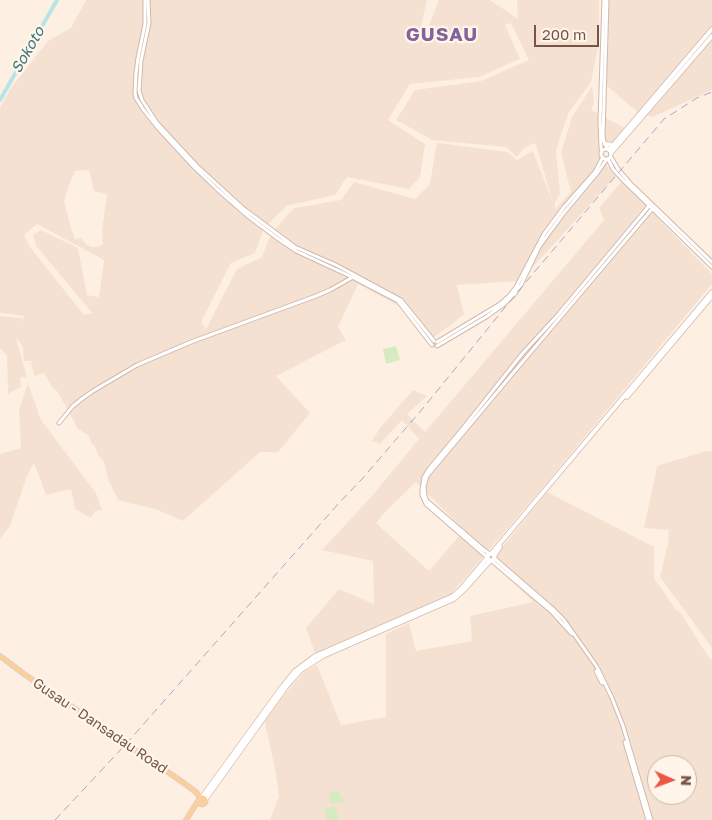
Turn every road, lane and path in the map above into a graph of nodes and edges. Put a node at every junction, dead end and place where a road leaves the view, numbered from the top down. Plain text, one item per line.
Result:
1 (144, 0) edge
2 (148, 0) edge
3 (605, 0) edge
4 (712, 29) edge
5 (712, 36) edge
6 (605, 144) junction
7 (613, 146) junction
8 (602, 152) junction
9 (609, 154) junction
10 (602, 157) junction
11 (651, 207) junction
12 (712, 262) edge
13 (712, 267) edge
14 (354, 276) junction
15 (712, 292) edge
16 (712, 296) edge
17 (436, 343) junction
18 (59, 423) dead end
19 (491, 557) junction
20 (0, 656) edge
21 (202, 800) junction
22 (188, 820) edge
23 (649, 820) edge

1 - 14 street
2 - 14 street
3 - 6 street
3 - 8 street
4 - 7 main road
5 - 9 main road
6 - 7 main road
6 - 9 street
7 - 9 main road
8 - 9 street
8 - 10 street
9 - 10 street
9 - 11 street
9 - 12 street
9 - 17 street
10 - 17 street
11 - 13 street
11 - 19 street
14 - 17 street
14 - 17 street
14 - 18 street
15 - 19 main road
16 - 19 main road
19 - 21 main road
19 - 23 street
20 - 21 main road, Gusau - Dansadau Road
21 - 22 main road

